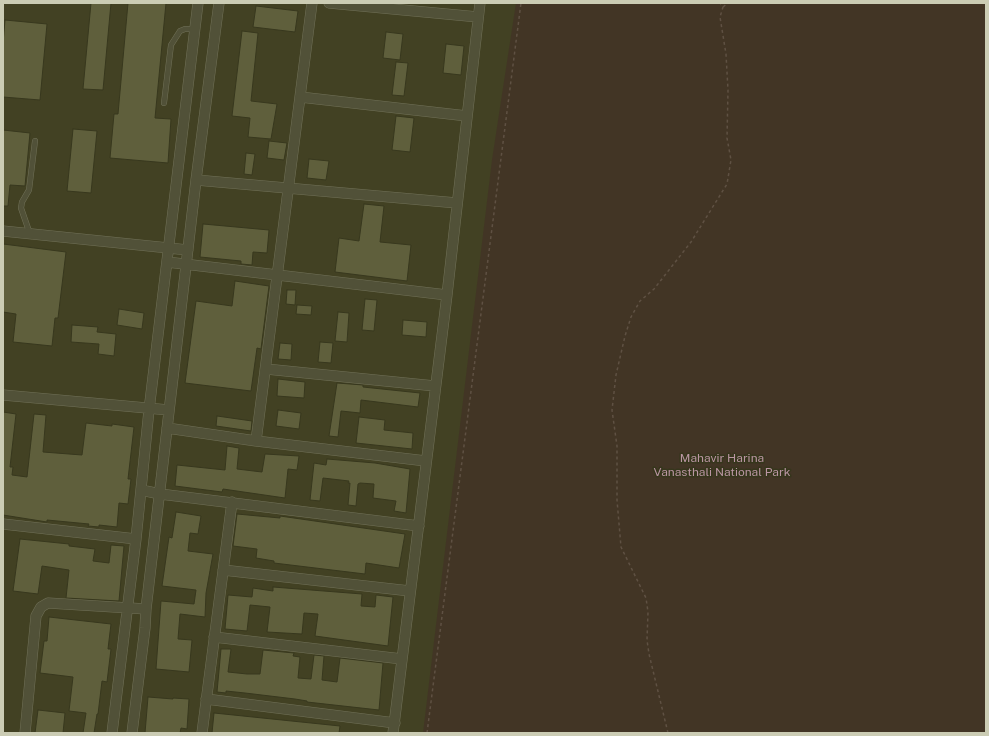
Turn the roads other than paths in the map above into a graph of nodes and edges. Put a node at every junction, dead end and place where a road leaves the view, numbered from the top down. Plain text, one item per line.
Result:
1 (198, 3) edge
2 (219, 3) edge
3 (312, 3) edge
4 (329, 3) edge
5 (480, 3) edge
6 (478, 17) junction
7 (195, 29) junction
8 (300, 97) junction
9 (164, 103) dead end
10 (467, 116) junction
11 (35, 141) dead end
12 (196, 180) junction
13 (288, 187) junction
14 (457, 203) junction
15 (3, 231) edge
16 (30, 234) junction
17 (169, 248) junction
18 (188, 250) junction
19 (167, 262) junction
20 (187, 264) junction
21 (278, 274) junction
22 (447, 295) junction
23 (266, 369) junction
24 (435, 386) junction
25 (3, 395) edge
26 (149, 410) junction
27 (169, 410) junction
28 (167, 428) junction
29 (256, 441) junction
30 (426, 461) junction
31 (141, 490) junction
32 (160, 494) junction
33 (232, 502) junction
34 (3, 524) edge
35 (419, 526) junction
36 (136, 539) junction
37 (223, 570) junction
38 (410, 591) junction
39 (127, 608) junction
40 (146, 609) junction
41 (214, 637) junction
42 (402, 659) junction
43 (206, 699) junction
44 (394, 728) edge
45 (25, 733) edge
46 (112, 733) edge
47 (132, 733) edge
48 (202, 733) edge

1 - 7 street
2 - 12 street
3 - 8 street
4 - 6 street
5 - 6 street
6 - 10 street
7 - 9 lane
7 - 17 street
8 - 10 street
8 - 13 street
10 - 14 street
11 - 16 lane
12 - 13 street
12 - 18 street
13 - 14 street
13 - 21 street
14 - 22 street
15 - 16 street
16 - 17 street
17 - 18 street
17 - 19 street
18 - 20 street
19 - 20 street
19 - 26 street
20 - 21 street
20 - 27 street
21 - 22 street
21 - 23 street
22 - 24 street
23 - 24 street
23 - 29 street
24 - 30 street
25 - 26 street
26 - 27 street
26 - 31 street
27 - 28 street
28 - 29 street
28 - 32 street
29 - 30 street
30 - 35 street
31 - 32 street
31 - 36 street
32 - 33 street
32 - 40 street
33 - 35 street
33 - 37 street
34 - 36 street
35 - 38 street
36 - 39 street
37 - 38 street
37 - 41 street
38 - 42 street
39 - 40 street
39 - 45 street
39 - 46 street
40 - 47 street
41 - 42 street
41 - 43 street
42 - 44 street
43 - 44 street
43 - 48 street

